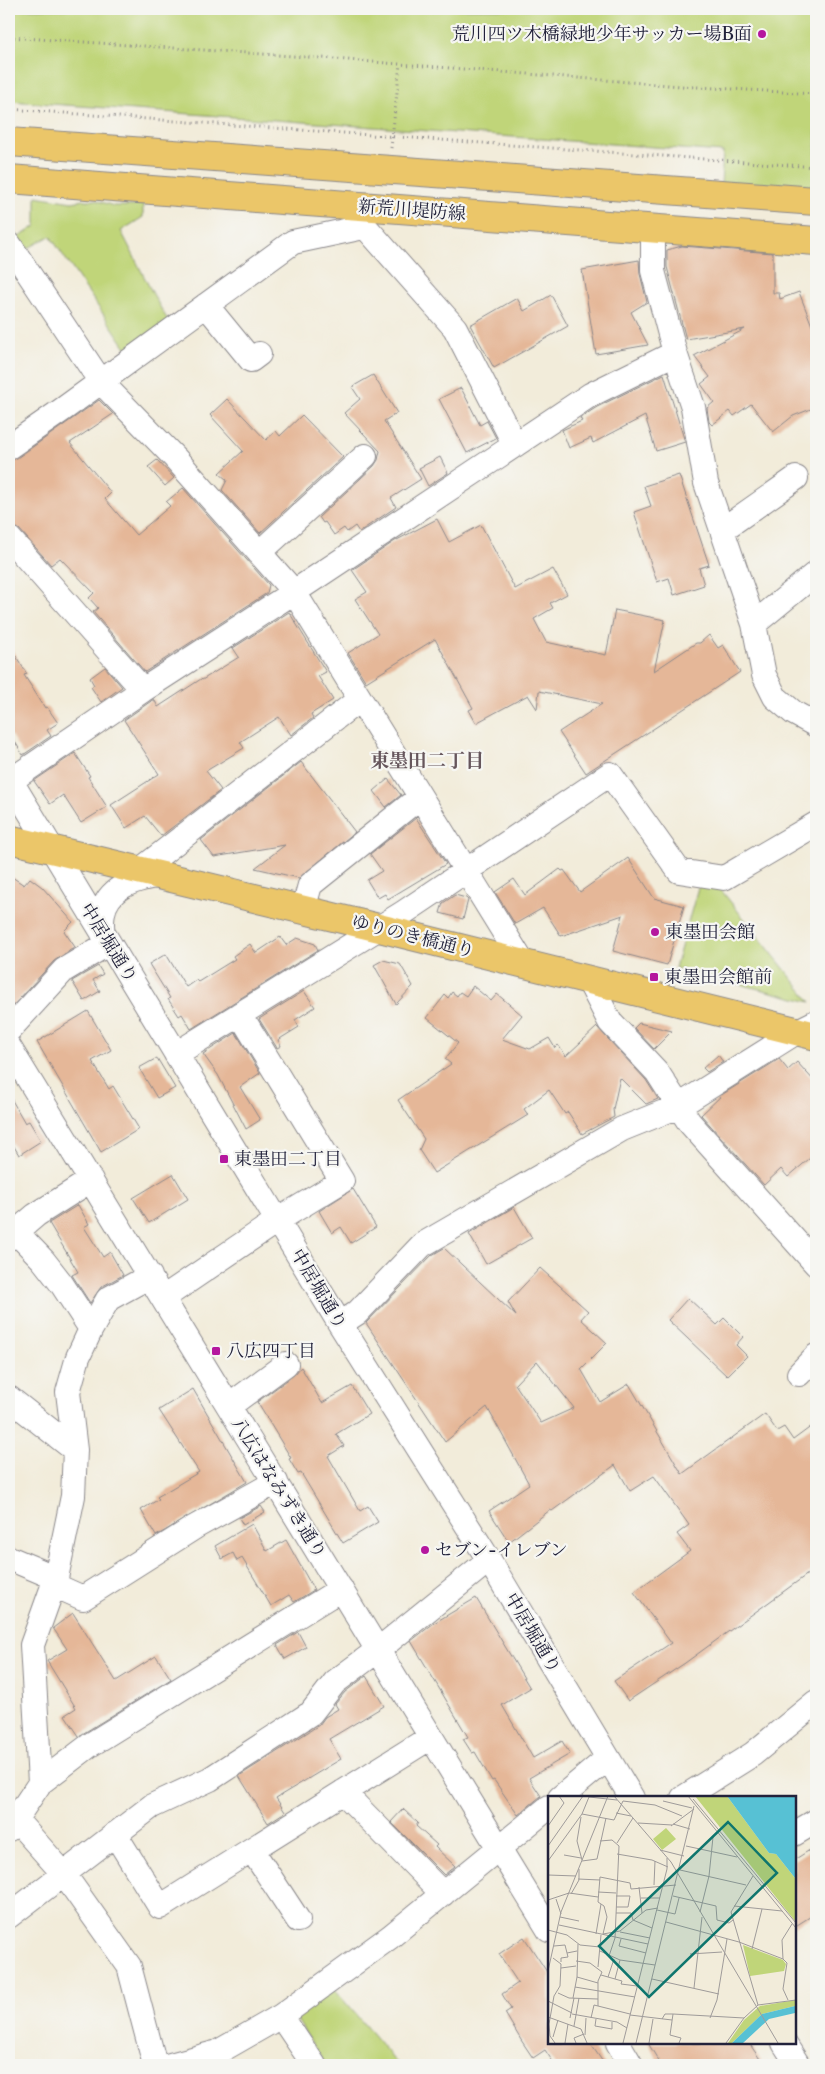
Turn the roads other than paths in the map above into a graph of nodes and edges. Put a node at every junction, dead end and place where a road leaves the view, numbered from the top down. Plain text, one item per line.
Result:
1 (9, 142) edge
2 (9, 179) edge
3 (816, 201) edge
4 (362, 215) junction
5 (653, 228) junction
6 (816, 240) edge
7 (9, 244) edge
8 (206, 305) junction
9 (675, 353) junction
10 (259, 354) dead end
11 (101, 382) junction
12 (515, 445) junction
13 (9, 447) edge
14 (365, 456) dead end
15 (796, 478) dead end
16 (722, 530) junction
17 (9, 538) edge
18 (259, 553) junction
19 (816, 573) edge
20 (294, 592) junction
21 (754, 624) junction
22 (143, 690) junction
23 (360, 699) junction
24 (816, 725) edge
25 (10, 780) edge
26 (420, 797) junction
27 (816, 824) edge
28 (9, 839) edge
29 (50, 849) junction
30 (466, 872) junction
31 (148, 874) junction
32 (302, 910) junction
33 (379, 928) junction
34 (106, 939) junction
35 (523, 963) junction
36 (588, 980) junction
37 (240, 1014) junction
38 (810, 1029) edge
39 (9, 1030) edge
40 (9, 1047) edge
41 (176, 1054) junction
42 (679, 1106) junction
43 (91, 1180) junction
44 (278, 1220) junction
45 (12, 1235) edge
46 (816, 1264) edge
47 (150, 1276) junction
48 (163, 1298) junction
49 (340, 1324) junction
50 (91, 1329) junction
51 (816, 1356) edge
52 (286, 1364) dead end
53 (800, 1374) dead end
54 (9, 1398) edge
55 (229, 1406) junction
56 (75, 1450) junction
57 (276, 1482) junction
58 (9, 1558) edge
59 (488, 1560) junction
60 (55, 1582) junction
61 (341, 1589) junction
62 (378, 1650) junction
63 (816, 1702) edge
64 (431, 1737) junction
65 (608, 1758) junction
66 (40, 1783) junction
67 (343, 1792) junction
68 (562, 1796) edge
69 (631, 1796) edge
70 (686, 1796) edge
71 (548, 1809) edge
72 (11, 1820) edge
73 (816, 1820) edge
74 (795, 1833) edge
75 (115, 1834) junction
76 (500, 1849) junction
77 (252, 1850) junction
78 (63, 1873) junction
79 (443, 1894) junction
80 (9, 1916) edge
81 (298, 1920) dead end
82 (548, 1928) edge
83 (281, 2016) junction
84 (619, 2044) edge
85 (785, 2044) edge
86 (221, 2059) edge
87 (155, 2065) edge
88 (170, 2065) edge
89 (314, 2065) edge
90 (631, 2065) edge
91 (798, 2065) edge

1 - 3 main road
2 - 4 main road, 新荒川堤防線
4 - 5 main road, 新荒川堤防線
4 - 8 street
4 - 12 street
5 - 6 main road, 新荒川堤防線
5 - 9 street
7 - 11 street
8 - 10 street
8 - 11 street
9 - 12 street
9 - 16 street
11 - 13 street
11 - 18 street
12 - 20 street
14 - 18 street
15 - 16 street
16 - 21 street
17 - 22 street
18 - 20 street
19 - 21 street
20 - 22 street
20 - 23 street
21 - 24 street
22 - 25 street
23 - 26 street
23 - 31 street
25 - 29 street, 中居堀通り
26 - 30 street
26 - 32 street
27 - 30 street
28 - 29 main road, ゆりのき橋通り
29 - 31 main road, ゆりのき橋通り
29 - 34 street, 中居堀通り
30 - 33 street
30 - 35 street
31 - 32 main road, ゆりのき橋通り
31 - 34 street
32 - 33 main road, ゆりのき橋通り
33 - 35 main road, ゆりのき橋通り
33 - 37 street
34 - 39 street
34 - 41 street, 中居堀通り
35 - 36 main road, ゆりのき橋通り
36 - 38 main road, ゆりのき橋通り
36 - 42 street
37 - 41 street
37 - 44 street
38 - 42 street
40 - 43 street, 八広はなみずき通り
41 - 44 street, 中居堀通り
42 - 46 street
42 - 49 street
43 - 45 street
43 - 47 street, 八広はなみずき通り
44 - 48 street
44 - 49 street, 中居堀通り
45 - 50 street
47 - 48 street, 八広はなみずき通り
47 - 50 street
48 - 55 street, 八広はなみずき通り
49 - 59 street, 中居堀通り
50 - 56 street
51 - 53 street
52 - 55 street
54 - 56 street
55 - 57 street, 八広はなみずき通り
56 - 60 street
57 - 60 street
57 - 61 street, 八広はなみずき通り
58 - 60 street
59 - 62 street
59 - 65 street, 中居堀通り
60 - 66 street
61 - 62 street, 八広はなみずき通り
61 - 66 street
62 - 64 street, 八広はなみずき通り
62 - 75 street
63 - 70 street
64 - 67 street
64 - 76 street, 八広はなみずき通り
65 - 68 street
65 - 69 street, 中居堀通り
66 - 72 street
67 - 77 street
67 - 79 street
71 - 76 street
72 - 78 street
73 - 74 street
75 - 77 street
75 - 78 street
76 - 79 street
76 - 82 street, 八広はなみずき通り
77 - 81 street
78 - 80 street
78 - 87 street
79 - 83 street
83 - 86 street
83 - 89 street
84 - 90 street
85 - 91 street
86 - 88 street

